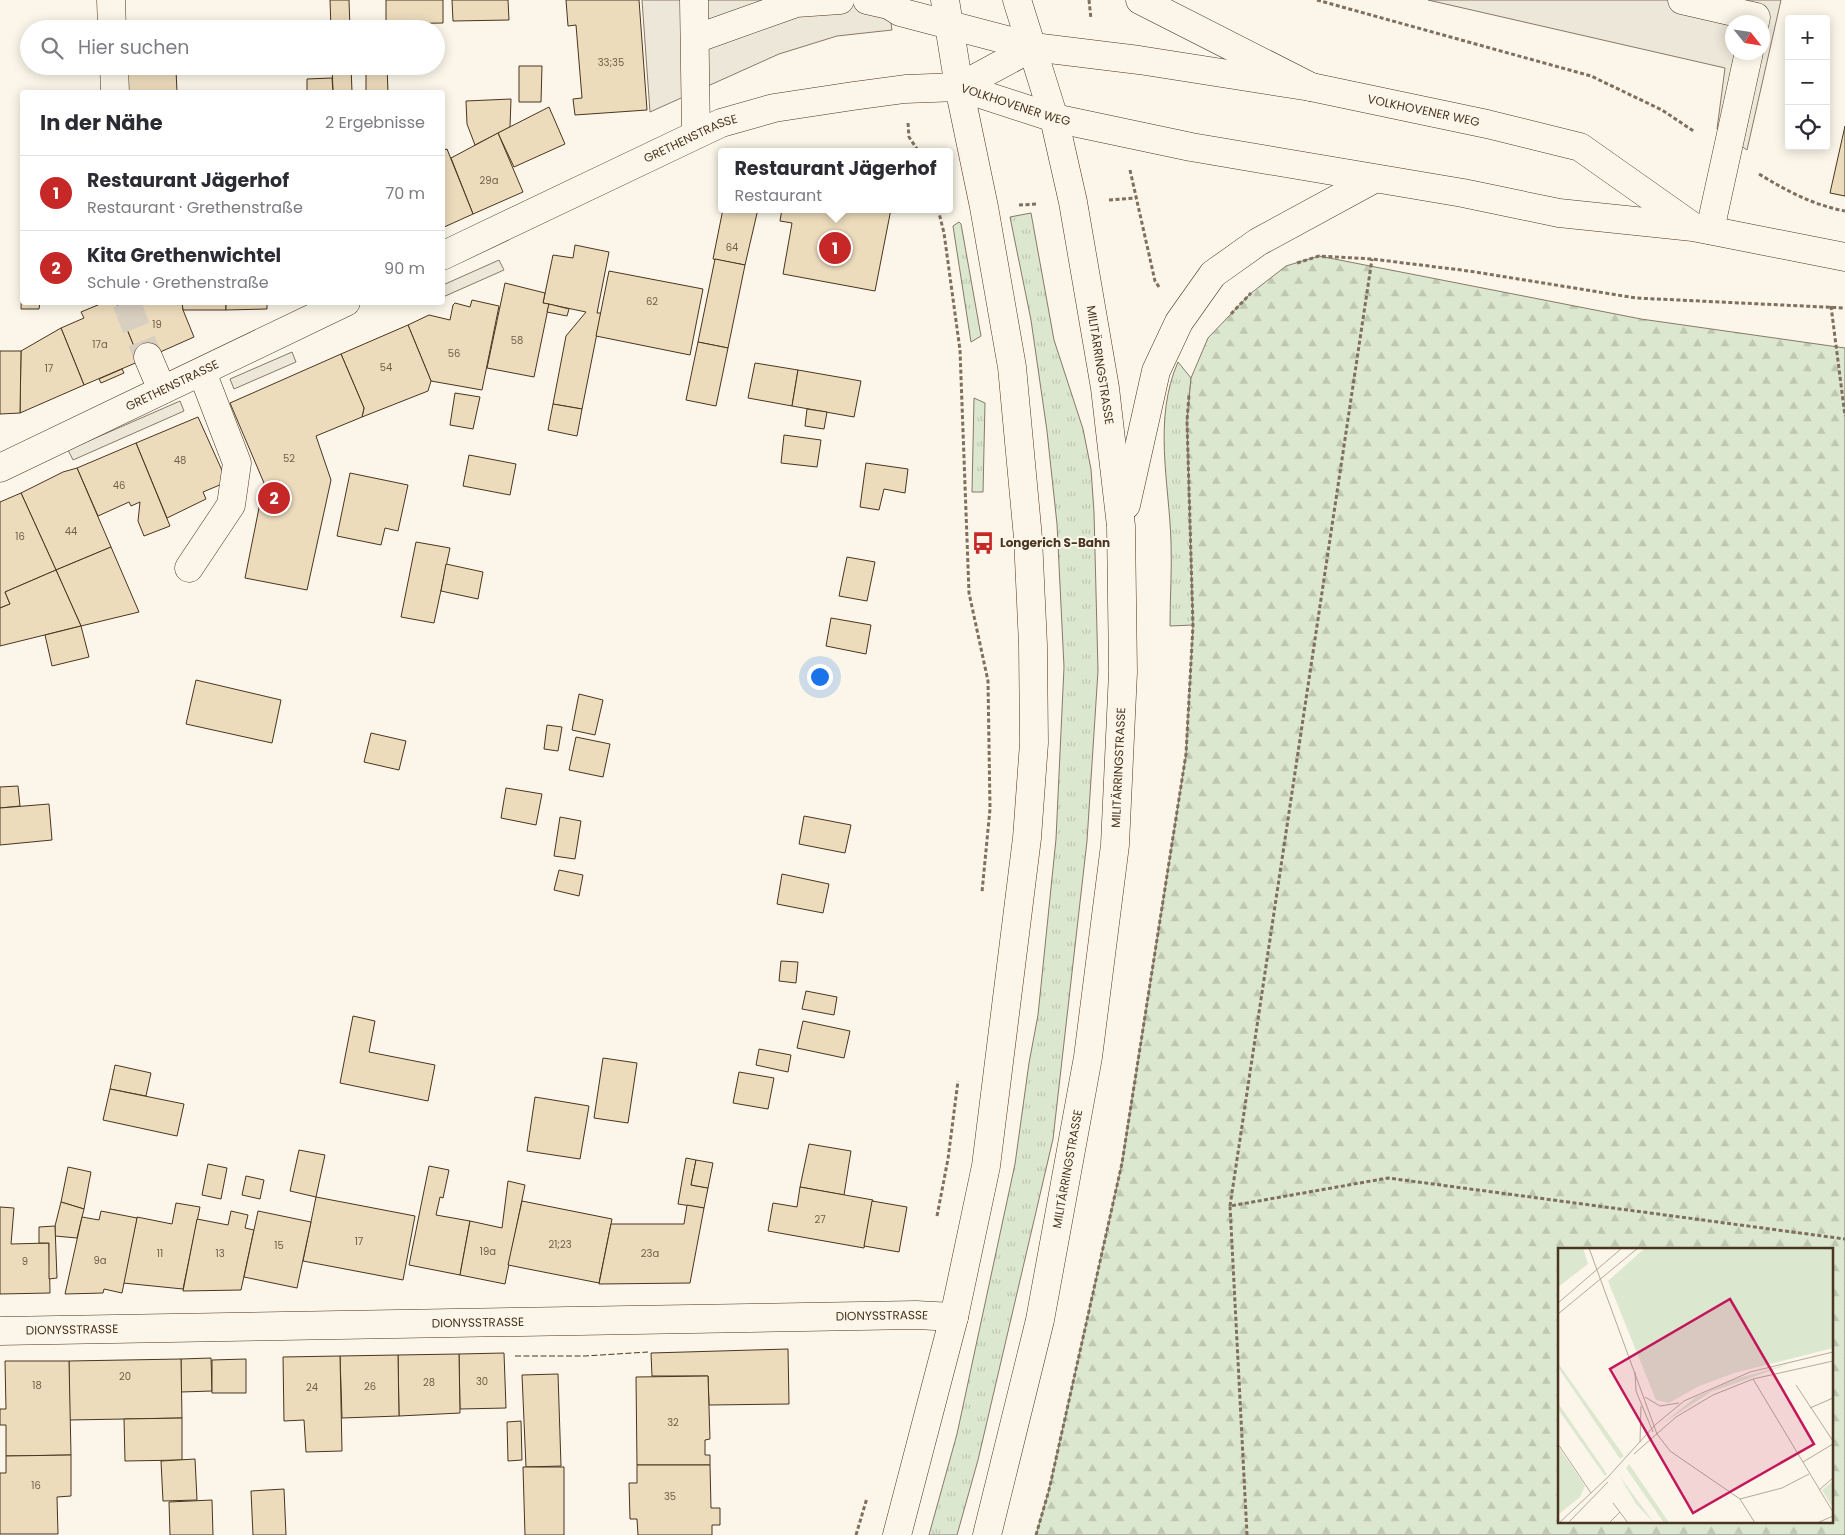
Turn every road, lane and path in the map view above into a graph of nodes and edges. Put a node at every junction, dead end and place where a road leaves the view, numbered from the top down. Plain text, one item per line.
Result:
1 (111, 0) edge
2 (694, 0) edge
3 (840, 0) edge
4 (1018, 0) edge
5 (1140, 0) edge
6 (1317, 0) edge
7 (1682, 0) edge
8 (878, 2) edge
9 (948, 13) edge
10 (1747, 15) edge
11 (112, 20) edge
12 (695, 39) junction
13 (1033, 47) junction
14 (1747, 60) edge
15 (114, 75) edge
16 (959, 87) junction
17 (1311, 87) junction
18 (114, 90) edge
19 (1054, 118) junction
20 (696, 134) junction
21 (1727, 154) junction
22 (1374, 180) junction
23 (1136, 198) dead end
24 (1845, 211) edge
25 (939, 213) edge
26 (1702, 229) junction
27 (445, 255) edge
28 (1845, 257) edge
29 (1372, 259) junction
30 (1294, 264) dead end
31 (1257, 288) dead end
32 (340, 305) edge
33 (1831, 306) junction
34 (1845, 308) edge
35 (1226, 319) dead end
36 (1180, 322) junction
37 (148, 358) tunnel mouth
38 (202, 372) junction
39 (1190, 386) dead end
40 (162, 390) junction
41 (1844, 406) edge
42 (1845, 416) edge
43 (0, 468) edge
44 (1122, 526) junction
45 (189, 568) dead end
46 (982, 896) dead end
47 (960, 1072) dead end
48 (1230, 1206) junction
49 (936, 1218) dead end
50 (1845, 1238) edge
51 (954, 1317) junction
52 (0, 1331) edge
53 (868, 1497) dead end
54 (856, 1535) edge
55 (896, 1535) edge
56 (987, 1535) edge
57 (1036, 1535) edge
58 (1247, 1535) edge

1 - 11 main road
2 - 12 main road
3 - 12 main road
4 - 13 main road, MILITÄRRINGSTRASSE
5 - 17 main road
6 - 21 path
7 - 10 main road
8 - 9 main road
9 - 13 main road
9 - 16 main road
12 - 20 main road
13 - 16 main road, VOLKHOVENER WEG
13 - 17 main road, VOLKHOVENER WEG
13 - 19 main road, MILITÄRRINGSTRASSE
14 - 21 main road
15 - 18 main road
16 - 19 main road, VOLKHOVENER WEG
16 - 20 main road, GRETHENSTRASSE
16 - 51 main road
17 - 26 main road, VOLKHOVENER WEG
19 - 22 main road, VOLKHOVENER WEG
19 - 44 main road, MILITÄRRINGSTRASSE
20 - 27 main road, GRETHENSTRASSE
21 - 24 path
21 - 26 main road
22 - 26 main road, VOLKHOVENER WEG
22 - 36 main road
23 - 36 path
25 - 46 path
26 - 28 main road, VOLKHOVENER WEG
29 - 30 path
29 - 33 path
29 - 48 path
31 - 35 path
32 - 38 main road, GRETHENSTRASSE
33 - 34 path
33 - 41 path
36 - 44 main road
37 - 40 main road
38 - 40 main road, GRETHENSTRASSE
38 - 45 main road
39 - 57 path
40 - 43 main road, GRETHENSTRASSE
41 - 42 path
44 - 56 main road, MILITÄRRINGSTRASSE
47 - 49 path
48 - 50 path
48 - 58 path
51 - 52 main road, DIONYSSTRASSE
51 - 55 main road
53 - 54 path

